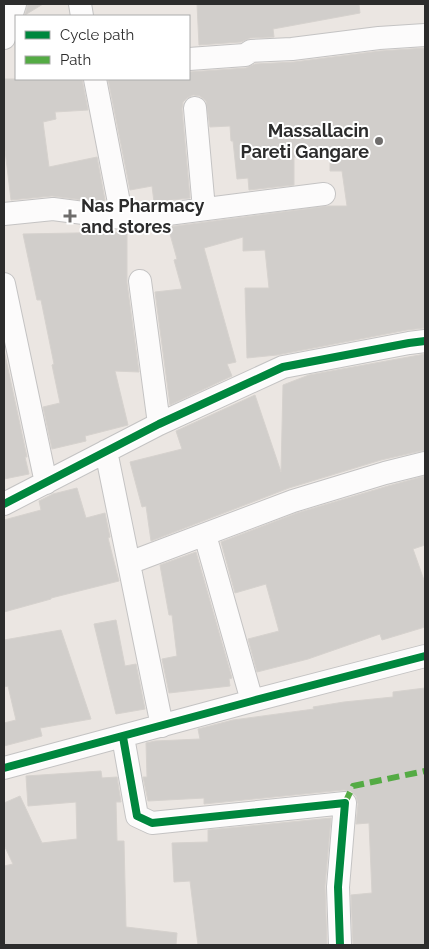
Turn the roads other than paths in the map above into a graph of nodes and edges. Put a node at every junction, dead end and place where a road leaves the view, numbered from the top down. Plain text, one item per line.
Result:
1 (15, 4) edge
2 (425, 35) edge
3 (4, 38) edge
4 (190, 59) edge
5 (95, 80) edge
6 (195, 108) dead end
7 (324, 194) dead end
8 (204, 209) junction
9 (4, 214) edge
10 (122, 218) junction
11 (140, 281) dead end
12 (4, 284) edge
13 (425, 341) edge
14 (159, 424) junction
15 (106, 451) junction
16 (425, 463) edge
17 (46, 483) junction
18 (4, 504) edge
19 (205, 535) junction
20 (129, 563) junction
21 (425, 656) edge
22 (252, 701) junction
23 (162, 726) junction
24 (123, 737) junction
25 (4, 768) edge
26 (340, 945) edge

1 - 3 street
2 - 4 street
5 - 10 street
6 - 8 street
7 - 8 street
8 - 10 street
9 - 10 street
11 - 14 street
12 - 17 street
13 - 14 street
14 - 15 street
15 - 17 street
15 - 20 street
16 - 19 street
17 - 18 street
19 - 20 street
19 - 22 street
20 - 23 street
21 - 22 street
22 - 23 street
23 - 24 street
24 - 25 street
24 - 26 street

